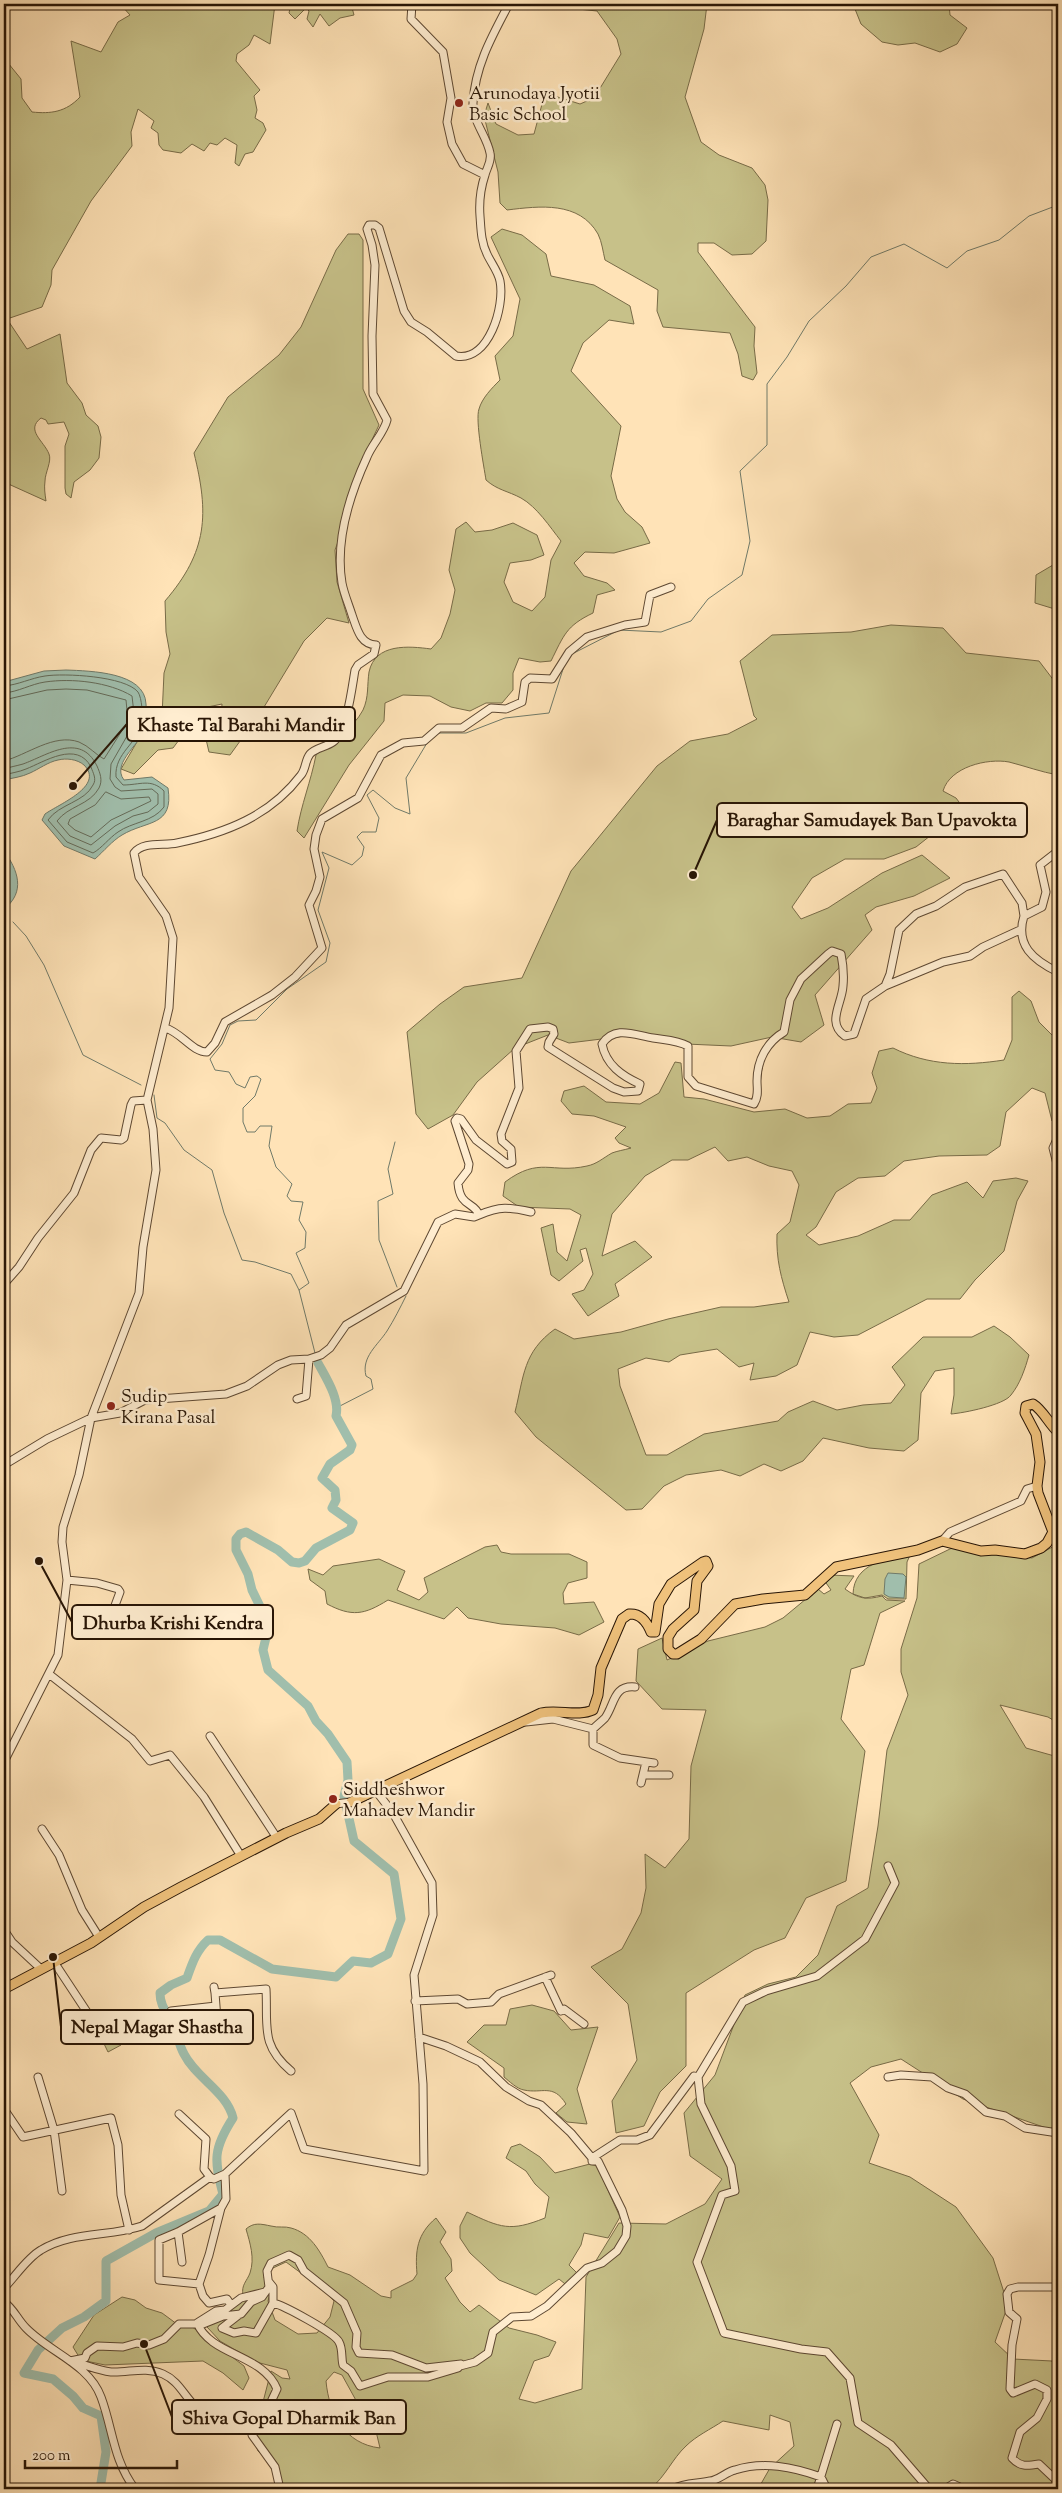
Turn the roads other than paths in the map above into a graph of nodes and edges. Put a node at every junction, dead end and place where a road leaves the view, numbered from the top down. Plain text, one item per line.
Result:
1 (412, 4) edge
2 (509, 4) edge
3 (485, 175) junction
4 (671, 587) dead end
5 (1058, 851) edge
6 (1024, 916) junction
7 (1020, 930) junction
8 (1058, 972) edge
9 (884, 986) junction
10 (165, 1028) junction
11 (147, 1100) junction
12 (1058, 1137) edge
13 (1058, 1168) edge
14 (531, 1212) dead end
15 (479, 1214) junction
16 (4, 1284) edge
17 (309, 1360) junction
18 (297, 1400) dead end
19 (91, 1418) junction
20 (1058, 1432) edge
21 (4, 1465) edge
22 (1037, 1486) junction
23 (942, 1541) junction
24 (66, 1580) junction
25 (107, 1627) dead end
26 (49, 1674) junction
27 (635, 1687) dead end
28 (521, 1722) junction
29 (593, 1729) junction
30 (210, 1736) dead end
31 (4, 1762) edge
32 (646, 1762) junction
33 (654, 1762) dead end
34 (643, 1774) junction
35 (669, 1775) dead end
36 (641, 1783) dead end
37 (376, 1791) junction
38 (351, 1802) joint
39 (336, 1804) joint
40 (42, 1830) dead end
41 (277, 1838) junction
42 (241, 1856) junction
43 (888, 1866) dead end
44 (4, 1930) edge
45 (99, 1937) junction
46 (54, 1962) junction
47 (40, 1969) junction
48 (4, 1989) edge
49 (415, 2001) junction
50 (216, 2006) junction
51 (171, 2011) dead end
52 (87, 2012) dead end
53 (217, 2019) dead end
54 (584, 2024) dead end
55 (420, 2037) junction
56 (291, 2071) dead end
57 (38, 2077) dead end
58 (698, 2077) junction
59 (888, 2077) dead end
60 (4, 2110) edge
61 (179, 2114) dead end
62 (54, 2130) junction
63 (1058, 2133) edge
64 (592, 2158) junction
65 (225, 2174) junction
66 (212, 2178) junction
67 (62, 2191) dead end
68 (220, 2208) junction
69 (129, 2230) junction
70 (178, 2232) junction
71 (182, 2262) dead end
72 (268, 2282) junction
73 (199, 2284) junction
74 (1058, 2287) edge
75 (4, 2288) edge
76 (265, 2292) junction
77 (4, 2302) edge
78 (273, 2303) junction
79 (231, 2305) junction
80 (240, 2314) junction
81 (197, 2325) junction
82 (70, 2361) junction
83 (460, 2366) junction
84 (837, 2424) dead end
85 (253, 2429) junction
86 (821, 2477) junction
87 (1058, 2482) edge
88 (135, 2489) edge
89 (280, 2489) edge
90 (673, 2489) edge
91 (817, 2489) edge
92 (827, 2489) edge
93 (929, 2489) edge
94 (945, 2489) edge
95 (964, 2489) edge

1 - 3 street
2 - 3 street
3 - 10 street
4 - 10 street
5 - 6 street
6 - 7 street
6 - 9 street
7 - 8 street
7 - 9 street
9 - 15 street
10 - 11 street
11 - 16 street
11 - 19 street
12 - 13 street
14 - 15 street
15 - 17 street
17 - 18 street
17 - 19 street
19 - 21 street
19 - 24 street
20 - 22 main road
22 - 23 street
22 - 23 main road
23 - 28 main road
24 - 25 street
24 - 26 street
26 - 31 street
26 - 42 street
27 - 29 street
28 - 29 street
28 - 37 main road
29 - 32 street
30 - 41 street
32 - 33 street
32 - 34 street
34 - 35 street
34 - 36 street
37 - 38 main road
37 - 49 street
38 - 39 street
39 - 41 main road
40 - 45 street
41 - 42 main road
42 - 45 main road
43 - 58 street
44 - 47 street
45 - 46 main road
46 - 47 main road
46 - 52 street
47 - 48 main road
49 - 54 street
49 - 55 street
50 - 51 street
50 - 53 street
50 - 56 street
55 - 64 street
55 - 65 street
57 - 62 street
58 - 64 street
58 - 93 street
59 - 63 street
60 - 62 street
61 - 66 street
62 - 67 street
62 - 69 street
64 - 83 street
65 - 66 street
65 - 68 street
66 - 69 street
68 - 70 street
68 - 73 street
69 - 75 street
70 - 71 street
70 - 73 street
72 - 76 street
72 - 78 street
72 - 83 street
73 - 79 street
74 - 87 street
76 - 79 street
76 - 80 street
77 - 82 street
78 - 80 street
78 - 83 street
79 - 81 street
80 - 81 street
81 - 82 street
81 - 85 street
82 - 85 street
82 - 88 street
84 - 86 street
85 - 89 street
86 - 90 street
86 - 91 street
86 - 92 street
94 - 95 street

